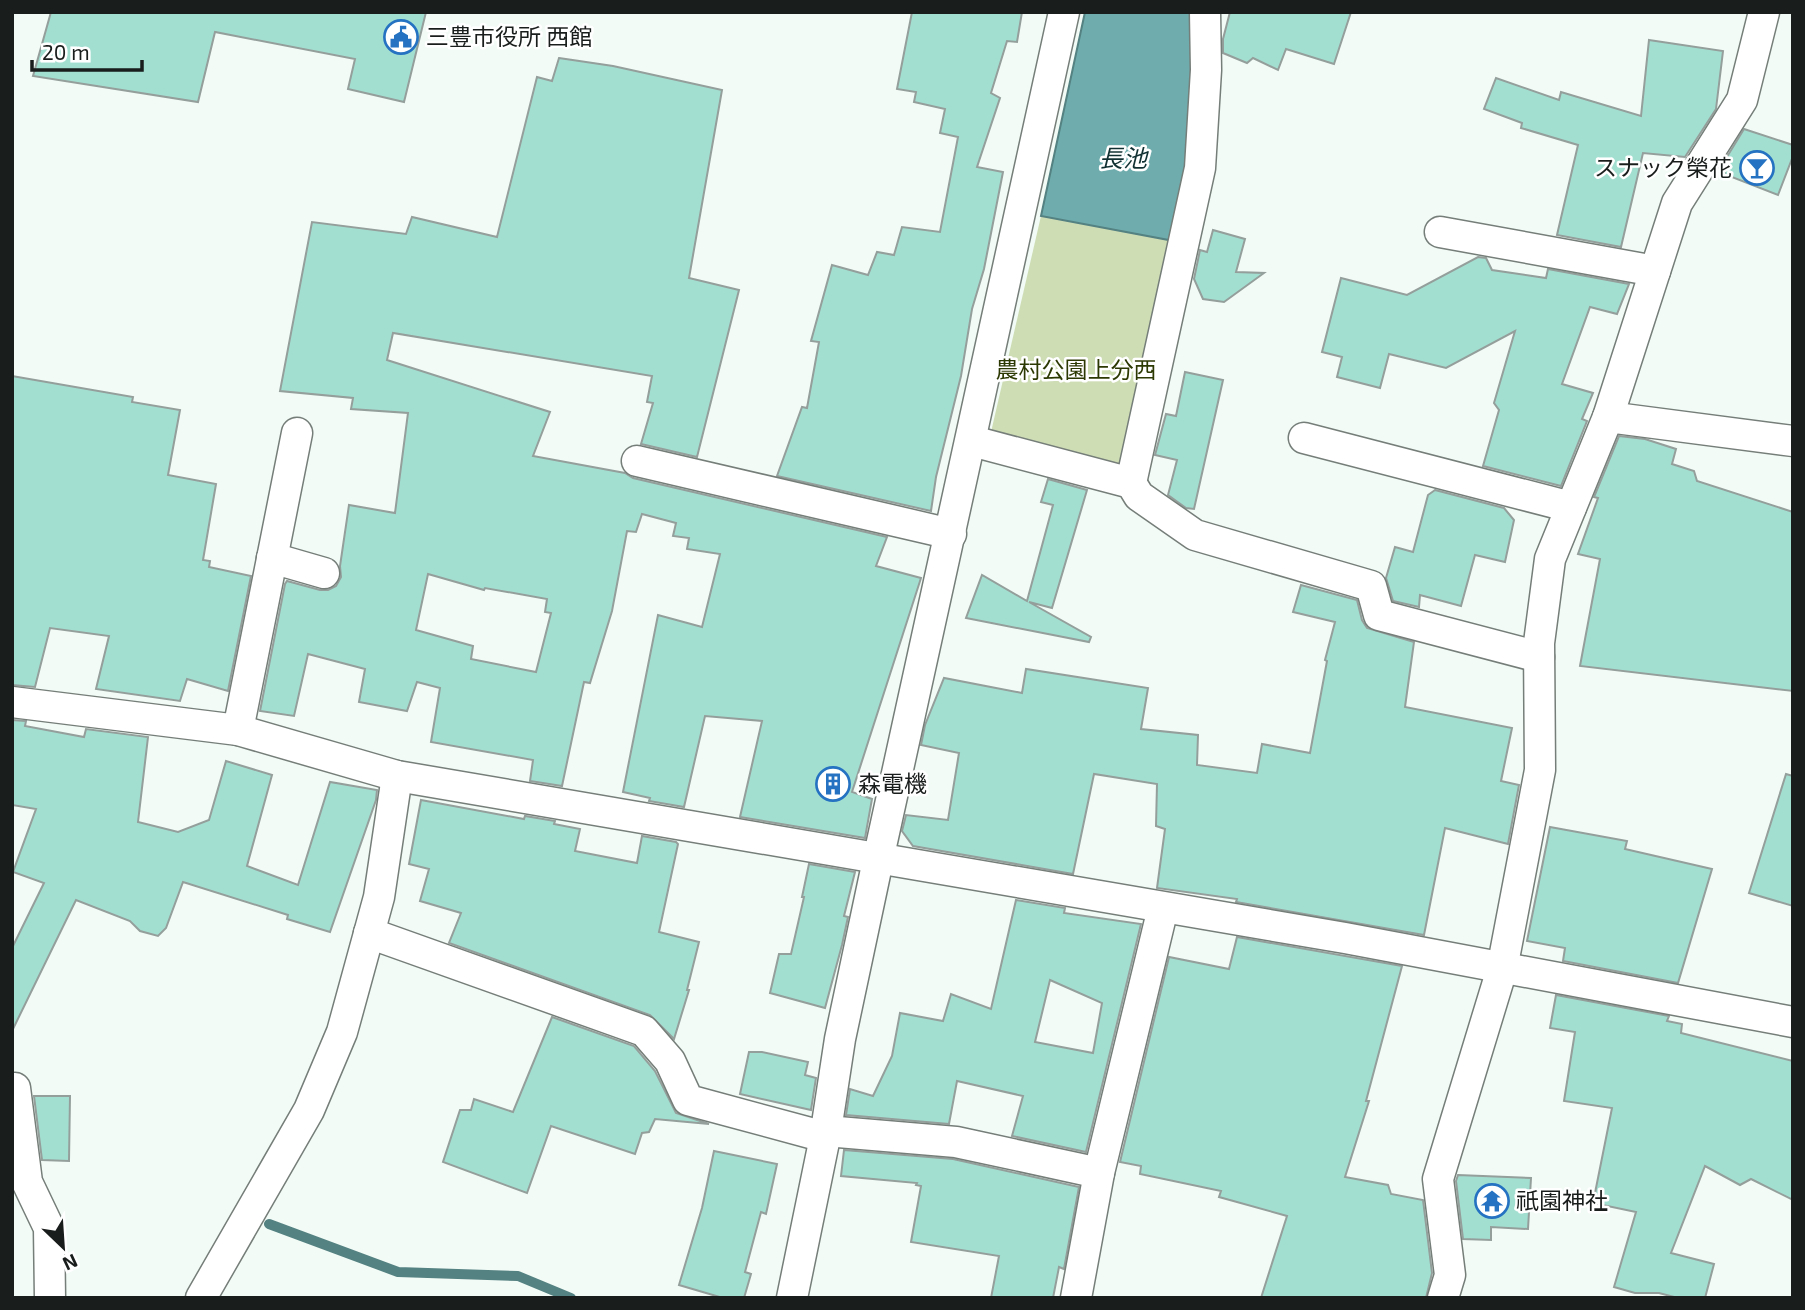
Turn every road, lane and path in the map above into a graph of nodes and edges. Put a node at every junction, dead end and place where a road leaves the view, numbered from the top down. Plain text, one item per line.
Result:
1 (1064, 12) edge
2 (1205, 12) edge
3 (1764, 12) edge
4 (1440, 232) dead end
5 (1655, 271) junction
6 (1608, 417) junction
7 (297, 433) dead end
8 (1304, 438) dead end
9 (972, 441) junction
10 (1793, 441) edge
11 (636, 461) dead end
12 (1131, 484) junction
13 (1571, 507) junction
14 (950, 534) junction
15 (272, 558) junction
16 (324, 573) dead end
17 (1539, 657) junction
18 (12, 702) edge
19 (238, 730) junction
20 (397, 776) junction
21 (878, 860) junction
22 (1163, 908) junction
23 (369, 933) junction
24 (1502, 969) junction
25 (1793, 1022) edge
26 (15, 1088) dead end
27 (825, 1134) junction
28 (1100, 1173) junction
29 (50, 1298) edge
30 (201, 1298) edge
31 (792, 1298) edge
32 (1076, 1298) edge
33 (1443, 1298) edge

1 - 9 street
2 - 12 street
3 - 5 street
4 - 5 street
5 - 6 street
6 - 10 street
6 - 13 street
7 - 15 street
8 - 13 street
9 - 12 street
9 - 14 street
11 - 14 street
12 - 17 street
13 - 17 street
14 - 21 street
15 - 16 street
15 - 19 street
17 - 24 street
18 - 19 street
19 - 20 street
20 - 21 street
20 - 23 street
21 - 22 street
21 - 27 street
22 - 24 street
22 - 28 street
23 - 27 street
23 - 30 street
24 - 25 street
24 - 33 street
26 - 29 street
27 - 28 street
27 - 31 street
28 - 32 street

